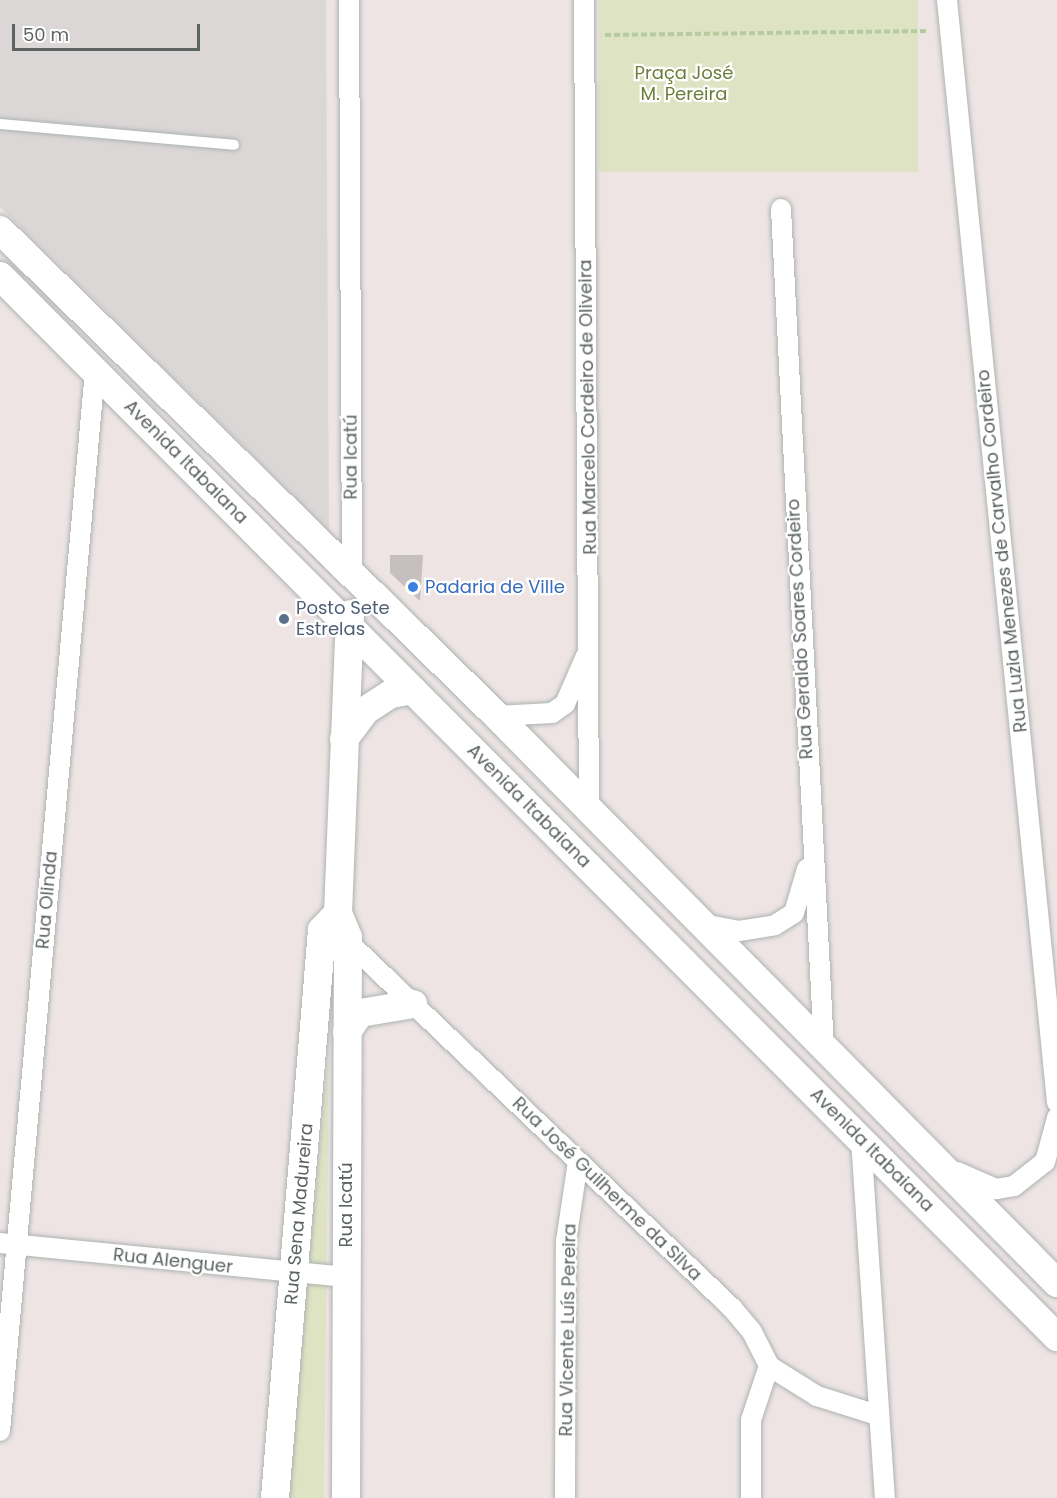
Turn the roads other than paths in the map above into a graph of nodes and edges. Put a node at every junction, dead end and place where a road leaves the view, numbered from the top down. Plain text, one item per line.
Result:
1 (349, 0) edge
2 (584, 0) edge
3 (947, 0) edge
4 (0, 124) edge
5 (234, 145) dead end
6 (781, 209) dead end
7 (0, 230) edge
8 (0, 276) edge
9 (94, 370) junction
10 (352, 578) junction
11 (349, 627) junction
12 (590, 645) junction
13 (413, 690) junction
14 (497, 716) junction
15 (344, 739) junction
16 (589, 814) junction
17 (810, 858) junction
18 (696, 922) junction
19 (336, 927) junction
20 (413, 1004) junction
21 (347, 1032) junction
22 (824, 1050) junction
23 (1057, 1103) edge
24 (1057, 1118) edge
25 (912, 1137) junction
26 (861, 1139) junction
27 (578, 1162) junction
28 (8, 1244) edge
29 (294, 1274) junction
30 (346, 1277) junction
31 (1057, 1283) edge
32 (1057, 1337) edge
33 (769, 1366) junction
34 (877, 1415) junction
35 (0, 1431) edge
36 (274, 1498) edge
37 (346, 1498) edge
38 (565, 1498) edge
39 (751, 1498) edge
40 (885, 1498) edge

1 - 10 street, Rua Icatú
2 - 12 street, Rua Marcelo Cordeiro de Oliveira
3 - 23 street, Rua Luzia Menezes de Carvalho Cordeiro
4 - 5 lane
6 - 17 street, Rua Geraldo Soares Cordeiro
7 - 10 main road, Avenida Itabaiana
8 - 9 main road, Avenida Itabaiana
9 - 11 main road, Avenida Itabaiana
9 - 28 street, Rua Olinda
10 - 11 main road, Rua Icatú
10 - 14 main road, Avenida Itabaiana
11 - 13 main road, Avenida Itabaiana
11 - 15 main road, Rua Icatú
12 - 14 street
12 - 16 street, Rua Marcelo Cordeiro de Oliveira
13 - 15 main road
13 - 26 main road, Avenida Itabaiana
14 - 16 main road, Avenida Itabaiana
15 - 19 main road, Rua Icatú
16 - 18 main road, Avenida Itabaiana
17 - 18 street
17 - 22 street, Rua Geraldo Soares Cordeiro
18 - 22 main road, Avenida Itabaiana
19 - 20 street, Rua José Guilherme da Silva
19 - 21 main road, Rua Icatú
19 - 29 main road, Rua Sena Madureira
20 - 21 main road
20 - 27 street, Rua José Guilherme da Silva
21 - 30 main road, Rua Icatú
22 - 25 main road, Avenida Itabaiana
24 - 25 street
25 - 31 main road, Avenida Itabaiana
26 - 32 main road, Avenida Itabaiana
26 - 34 street
27 - 33 street, Rua José Guilherme da Silva
27 - 38 street, Rua Vicente Luís Pereira
28 - 29 street, Rua Alenguer
28 - 35 street, Rua Olinda
29 - 30 street, Rua Alenguer
29 - 36 main road, Rua Sena Madureira
30 - 37 main road, Rua Icatú
33 - 34 street
33 - 39 street
34 - 40 street

